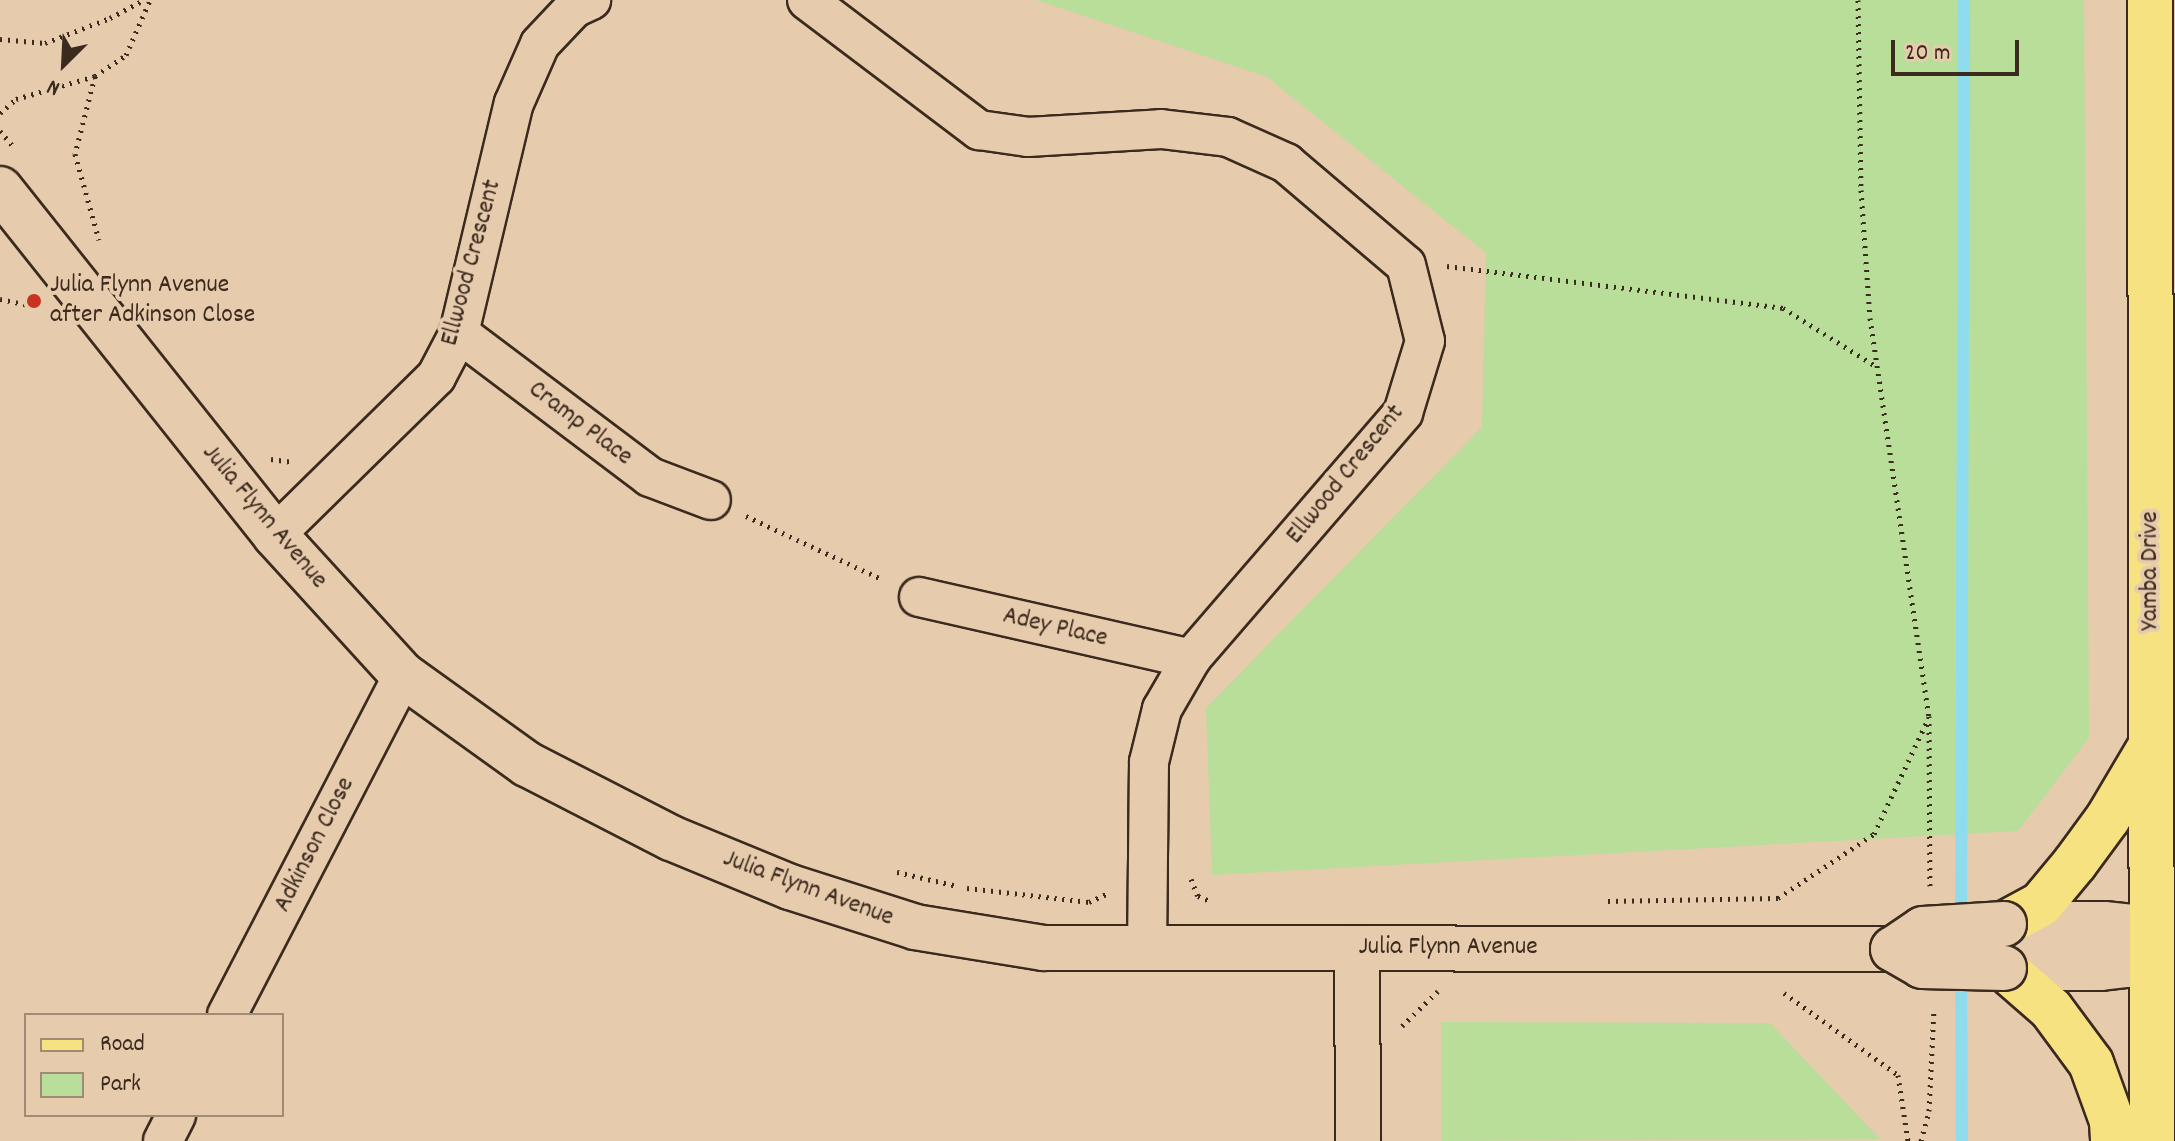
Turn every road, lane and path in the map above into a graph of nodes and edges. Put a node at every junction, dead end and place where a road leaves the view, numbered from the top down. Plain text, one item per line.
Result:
1 (147, 0) edge
2 (591, 0) edge
3 (807, 0) edge
4 (1858, 0) edge
5 (2150, 0) edge
6 (0, 39) edge
7 (0, 113) edge
8 (12, 204) edge
9 (1406, 265) junction
10 (459, 333) junction
11 (1877, 367) junction
12 (260, 458) dead end
13 (338, 474) junction
14 (711, 500) joint
15 (275, 535) junction
16 (919, 597) joint
17 (1191, 659) junction
18 (403, 675) junction
19 (2151, 745) junction
20 (1148, 859) junction
21 (884, 868) dead end
22 (1930, 894) dead end
23 (1778, 898) dead end
24 (1605, 901) dead end
25 (1226, 909) dead end
26 (2004, 924) junction
27 (2165, 941) edge
28 (1147, 948) junction
29 (1357, 948) junction
30 (1893, 949) junction
31 (2004, 968) junction
32 (1441, 988) dead end
33 (1934, 1005) dead end
34 (228, 1013) edge
35 (1357, 1023) junction
36 (175, 1117) edge
37 (163, 1141) edge
38 (1358, 1141) edge
39 (1921, 1141) edge
40 (2113, 1141) edge
41 (2152, 1141) edge

1 - 6 path
1 - 7 path
2 - 10 street, Ellwood Crescent
3 - 9 street
4 - 11 path
5 - 19 main road, Yamba Drive
8 - 15 street, Julia Flynn Avenue
9 - 11 path
9 - 17 street, Ellwood Crescent
10 - 13 street, Ellwood Crescent
10 - 14 street, Cramp Place
11 - 22 path
12 - 13 path
13 - 15 street, Ellwood Crescent
14 - 16 path
15 - 18 street, Julia Flynn Avenue
16 - 17 street, Adey Place
17 - 20 street, Ellwood Crescent
18 - 28 street, Julia Flynn Avenue
18 - 34 street, Adkinson Close
19 - 26 main road
19 - 27 main road, Yamba Drive
20 - 21 path
20 - 25 path
20 - 28 street, Ellwood Crescent
23 - 24 path
26 - 27 street
26 - 30 street, bridge
27 - 31 street, Julia Flynn Avenue
27 - 41 main road, Yamba Drive
28 - 29 street, Julia Flynn Avenue
29 - 30 street, Julia Flynn Avenue
29 - 35 street
30 - 31 street, Julia Flynn Avenue, bridge
31 - 40 main road
32 - 35 path
33 - 39 path
35 - 38 street
36 - 37 street

